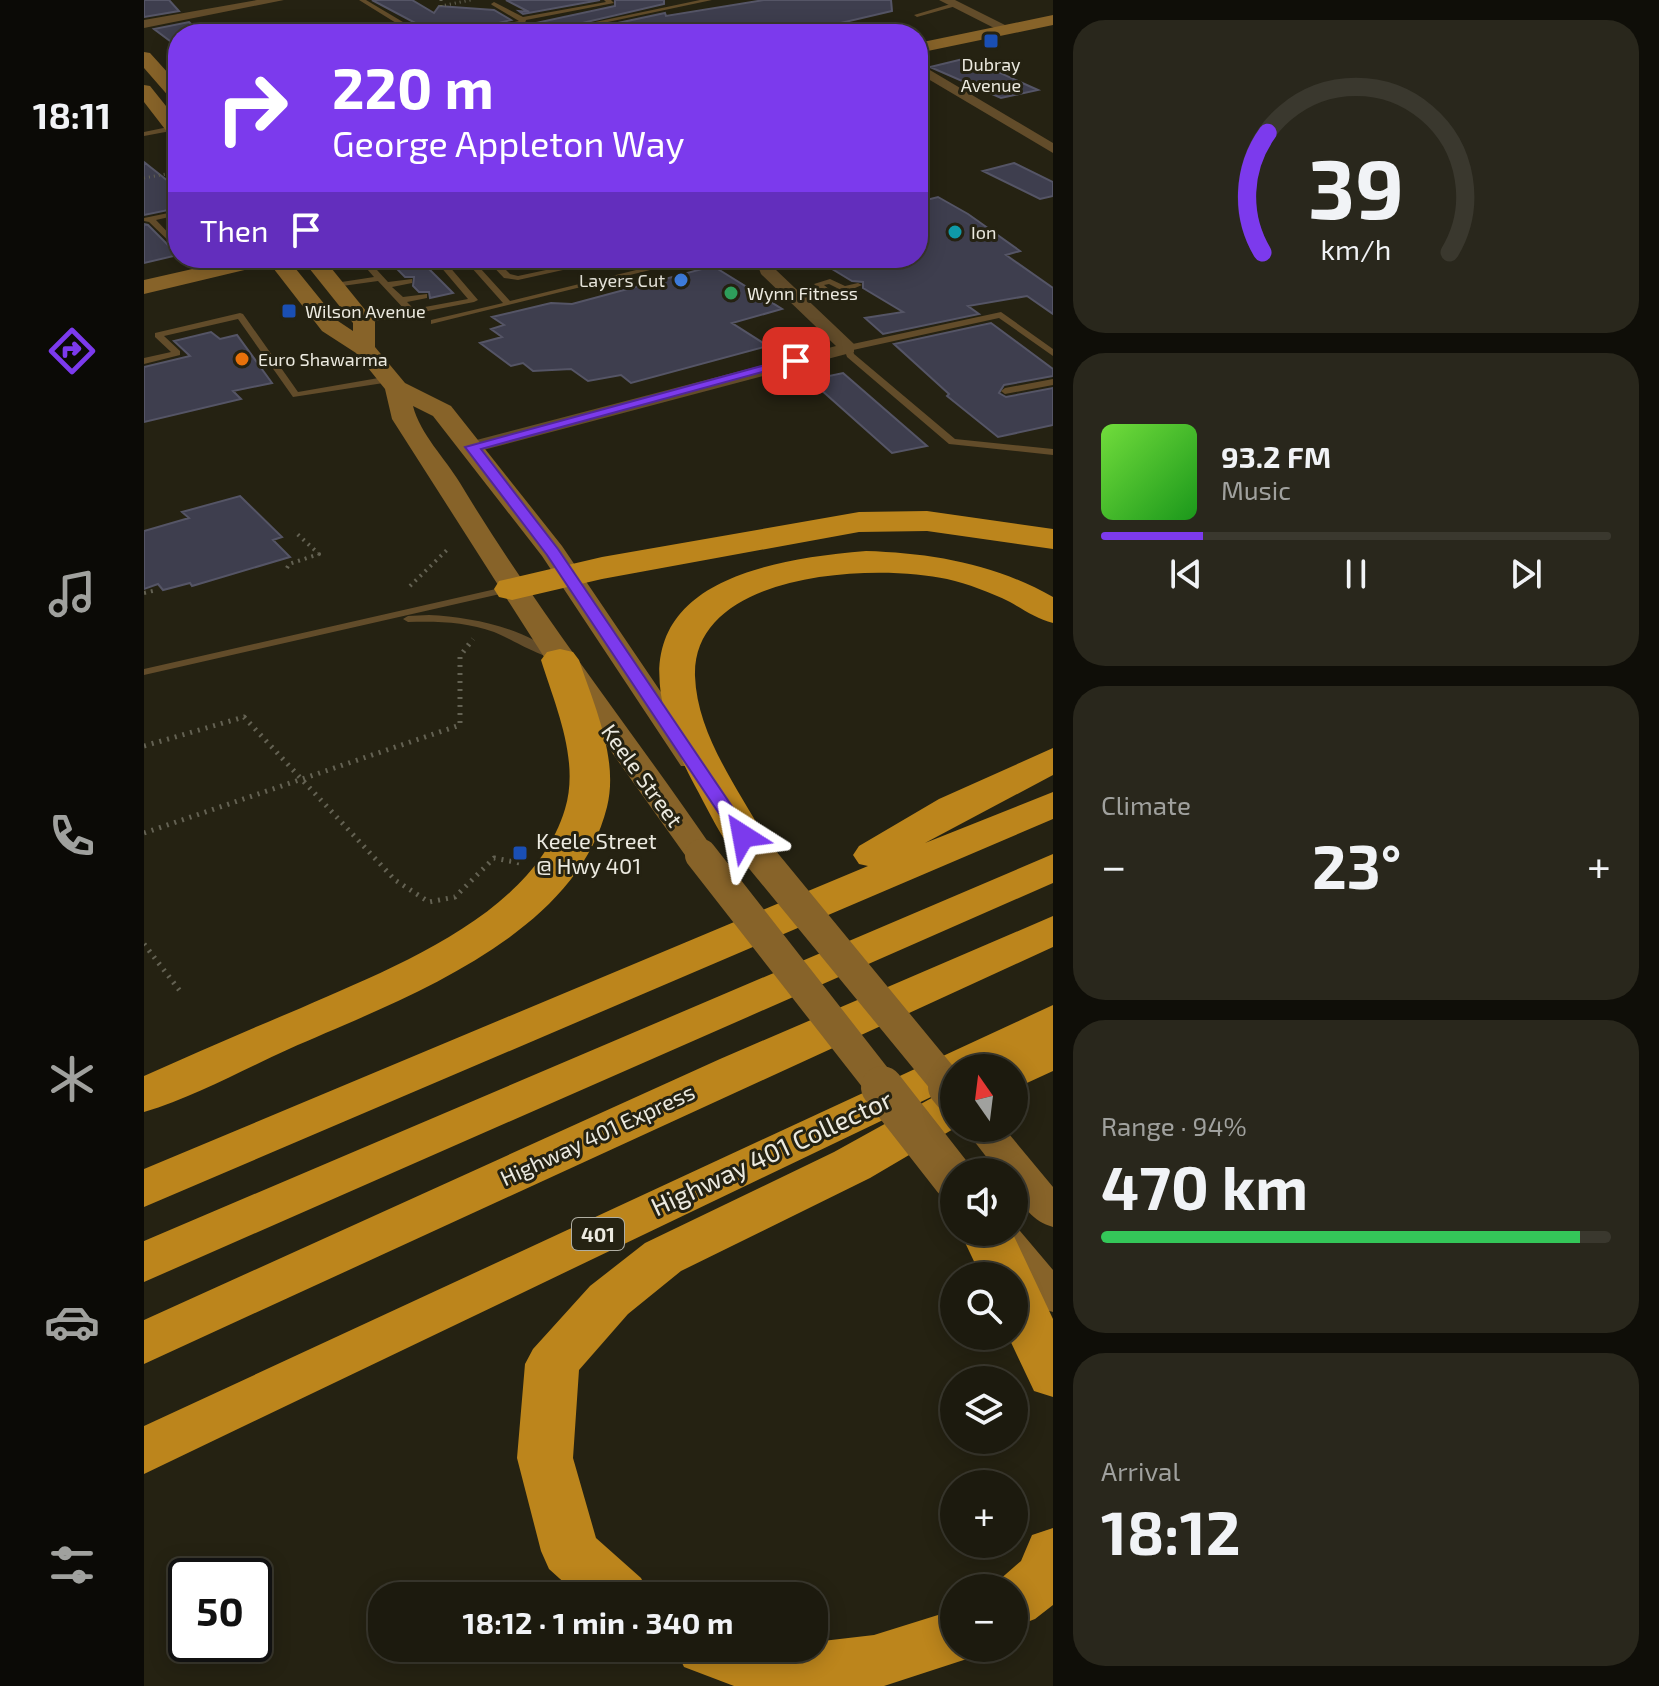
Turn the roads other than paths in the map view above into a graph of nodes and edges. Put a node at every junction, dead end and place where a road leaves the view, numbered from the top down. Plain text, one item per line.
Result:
1 (278, 0) edge
2 (362, 0) edge
3 (709, 0) edge
4 (609, 2) edge
5 (950, 2) edge
6 (494, 4) dead end
7 (620, 9) dead end
8 (917, 15) dead end
9 (522, 19) junction
10 (1053, 20) edge
11 (484, 21) dead end
12 (144, 24) edge
13 (401, 24) edge
14 (490, 24) edge
15 (512, 24) edge
16 (590, 24) edge
17 (1007, 29) junction
18 (928, 46) edge
19 (928, 73) edge
20 (144, 90) edge
21 (168, 120) edge
22 (168, 131) edge
23 (144, 134) edge
24 (1053, 149) edge
25 (168, 215) edge
26 (148, 220) edge
27 (168, 237) edge
28 (168, 264) edge
29 (226, 268) edge
30 (284, 268) edge
31 (321, 268) edge
32 (377, 268) edge
33 (411, 268) edge
34 (447, 268) edge
35 (476, 268) edge
36 (499, 268) edge
37 (562, 268) edge
38 (653, 268) edge
39 (766, 268) edge
40 (400, 272) dead end
41 (144, 273) edge
42 (452, 273) junction
43 (436, 276) dead end
44 (379, 277) junction
45 (409, 281) dead end
46 (335, 285) junction
47 (858, 285) dead end
48 (463, 286) junction
49 (144, 287) edge
50 (448, 289) dead end
51 (421, 294) dead end
52 (398, 297) junction
53 (799, 301) junction
54 (508, 303) junction
55 (412, 312) junction
56 (364, 322) junction
57 (434, 322) dead end
58 (364, 348) junction
59 (848, 348) junction
60 (1053, 353) edge
61 (144, 361) edge
62 (1053, 382) edge
63 (393, 383) junction
64 (1005, 391) dead end
65 (472, 447) junction
66 (1053, 452) edge
67 (1053, 539) edge
68 (568, 576) junction
69 (512, 589) junction
70 (1053, 612) edge
71 (385, 619) junction
72 (560, 660) junction
73 (144, 672) edge
74 (1053, 760) edge
75 (1053, 804) edge
76 (743, 836) junction
77 (1053, 867) edge
78 (1053, 930) edge
79 (728, 940) junction
80 (1053, 1020) edge
81 (1053, 1050) edge
82 (1028, 1065) edge
83 (940, 1076) edge
84 (144, 1095) edge
85 (940, 1115) edge
86 (994, 1142) edge
87 (940, 1161) edge
88 (144, 1189) edge
89 (1053, 1213) edge
90 (1010, 1246) edge
91 (144, 1263) edge
92 (1053, 1297) edge
93 (1028, 1322) edge
94 (144, 1343) edge
95 (1053, 1376) edge
96 (144, 1451) edge
97 (1053, 1553) edge
98 (604, 1582) edge
99 (1028, 1590) edge
100 (940, 1641) edge
101 (743, 1662) edge

1 - 12 street
2 - 13 lane
3 - 16 lane
4 - 7 lane
4 - 9 lane
5 - 8 lane
5 - 17 street
6 - 9 lane
9 - 15 lane
10 - 17 main road
11 - 14 lane
17 - 18 main road
19 - 24 street
20 - 21 main road
22 - 23 lane
25 - 26 lane
26 - 27 lane
28 - 41 main road
29 - 49 main road
30 - 58 main road, Keele Street
31 - 46 main road
32 - 44 lane
33 - 44 lane
34 - 42 lane
35 - 54 lane
36 - 37 lane
38 - 54 lane
39 - 53 street
40 - 44 lane
42 - 43 lane
42 - 48 lane
44 - 45 lane
44 - 46 lane
44 - 52 lane
46 - 56 main road
47 - 53 lane
48 - 50 lane
48 - 55 lane
51 - 52 lane
52 - 55 lane
53 - 59 street
54 - 57 lane
55 - 56 lane
56 - 58 main road
58 - 63 main road, Keele Street
59 - 60 lane
59 - 65 street
59 - 66 lane
61 - 63 lane
62 - 64 lane
63 - 65 main road, Keele Street
63 - 69 main road, Keele Street
65 - 68 main road, Keele Street
67 - 68 highway
68 - 69 highway
68 - 76 main road, Keele Street
69 - 71 lane
69 - 72 main road, Keele Street
70 - 76 highway
71 - 72 lane
71 - 73 lane
72 - 84 highway
72 - 87 main road, Keele Street, bridge
74 - 79 highway
75 - 79 highway
76 - 83 main road, Keele Street, bridge
77 - 91 highway
78 - 94 highway, Highway 401 Express
79 - 88 highway
80 - 96 highway, Highway 401 Collector / 401
81 - 82 highway
85 - 98 highway
86 - 89 main road
90 - 92 main road
93 - 95 highway
97 - 99 highway
100 - 101 highway

